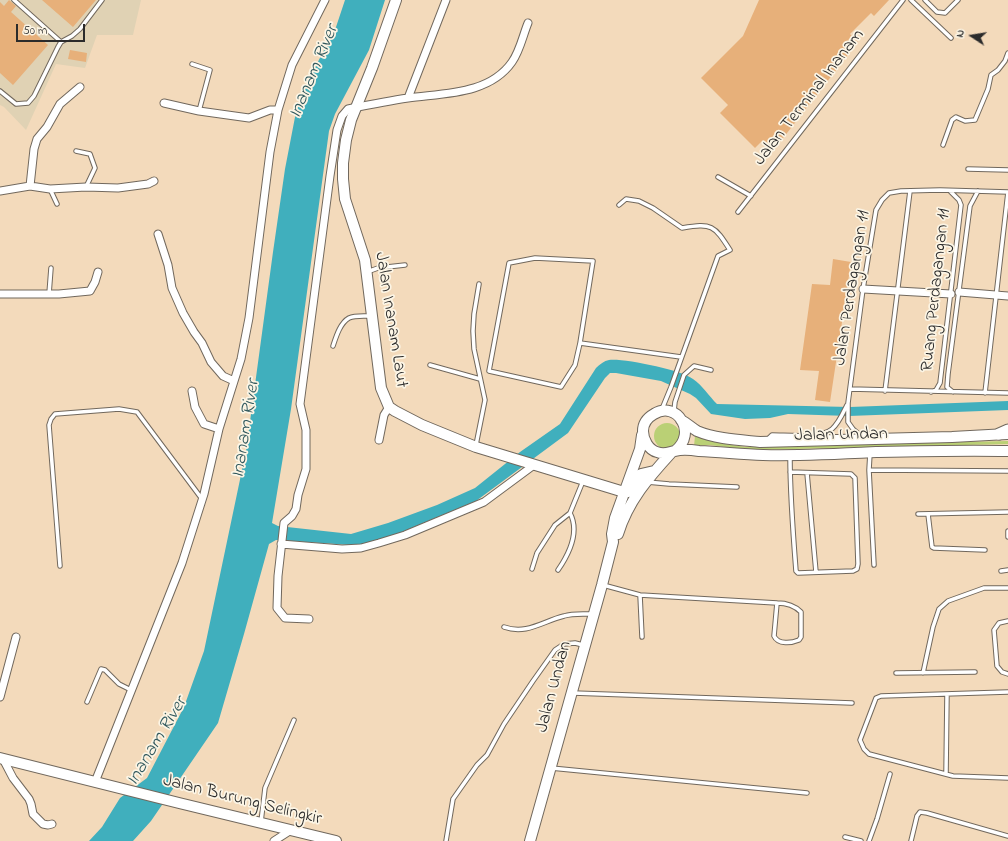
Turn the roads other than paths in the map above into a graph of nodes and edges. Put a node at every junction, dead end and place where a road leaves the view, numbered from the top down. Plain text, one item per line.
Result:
1 (14, 0) edge
2 (102, 0) edge
3 (325, 0) edge
4 (396, 0) edge
5 (446, 0) edge
6 (903, 0) edge
7 (912, 0) edge
8 (925, 0) edge
9 (958, 0) edge
10 (528, 23) dead end
11 (952, 38) dead end
12 (61, 42) junction
13 (1008, 53) edge
14 (192, 64) dead end
15 (80, 87) dead end
16 (0, 91) edge
17 (408, 98) junction
18 (164, 103) dead end
19 (357, 107) junction
20 (278, 110) junction
21 (199, 111) junction
22 (943, 146) dead end
23 (76, 151) dead end
24 (968, 169) dead end
25 (1008, 170) edge
26 (718, 177) dead end
27 (151, 183) dead end
28 (30, 186) junction
29 (86, 187) junction
30 (50, 189) junction
31 (0, 191) edge
32 (910, 191) junction
33 (950, 191) junction
34 (978, 191) junction
35 (1008, 192) edge
36 (751, 196) junction
37 (57, 204) dead end
38 (619, 204) dead end
39 (738, 212) dead end
40 (158, 234) dead end
41 (405, 265) dead end
42 (51, 268) dead end
43 (98, 272) dead end
44 (366, 272) junction
45 (479, 284) dead end
46 (863, 289) junction
47 (898, 290) junction
48 (955, 293) junction
49 (0, 294) edge
50 (49, 294) junction
51 (997, 295) junction
52 (1008, 296) edge
53 (372, 316) junction
54 (580, 343) junction
55 (333, 346) dead end
56 (681, 357) junction
57 (430, 365) dead end
58 (711, 370) dead end
59 (480, 378) junction
60 (234, 381) junction
61 (850, 389) junction
62 (192, 391) dead end
63 (885, 391) junction
64 (931, 392) junction
65 (953, 392) junction
66 (985, 392) junction
67 (1008, 393) edge
68 (848, 403) junction
69 (389, 407) junction
70 (661, 411) junction
71 (678, 417) junction
72 (219, 429) junction
73 (643, 429) junction
74 (1005, 433) edge
75 (892, 438) junction
76 (378, 440) dead end
77 (766, 441) junction
78 (476, 446) junction
79 (1008, 451) edge
80 (673, 452) junction
81 (870, 453) junction
82 (790, 454) junction
83 (534, 465) junction
84 (869, 470) junction
85 (1008, 470) edge
86 (654, 471) junction
87 (790, 472) junction
88 (807, 473) junction
89 (583, 480) junction
90 (646, 482) junction
91 (737, 487) dead end
92 (624, 492) junction
93 (203, 500) junction
94 (1008, 512) edge
95 (570, 514) junction
96 (918, 514) dead end
97 (928, 514) junction
98 (1008, 531) edge
99 (1008, 537) edge
100 (613, 542) junction
101 (281, 544) junction
102 (985, 550) dead end
103 (874, 565) dead end
104 (60, 566) dead end
105 (532, 569) dead end
106 (558, 570) dead end
107 (1008, 570) edge
108 (1001, 571) dead end
109 (816, 572) junction
110 (602, 585) junction
111 (1008, 588) edge
112 (640, 595) junction
113 (777, 603) junction
114 (593, 614) junction
115 (309, 619) dead end
116 (1008, 622) edge
117 (504, 627) dead end
118 (16, 637) dead end
119 (642, 637) dead end
120 (584, 646) junction
121 (975, 672) dead end
122 (896, 673) dead end
123 (923, 673) junction
124 (1008, 674) edge
125 (131, 690) junction
126 (571, 692) junction
127 (1008, 692) edge
128 (947, 694) junction
129 (0, 697) edge
130 (86, 702) dead end
131 (852, 704) dead end
132 (294, 720) dead end
133 (1, 758) edge
134 (550, 768) junction
135 (890, 774) dead end
136 (946, 774) junction
137 (1008, 778) edge
138 (95, 782) junction
139 (807, 793) dead end
140 (261, 823) junction
141 (52, 824) dead end
142 (291, 830) junction
143 (1008, 836) edge
144 (845, 837) dead end
145 (274, 841) edge
146 (336, 841) edge
147 (446, 841) edge
148 (530, 841) edge
149 (861, 841) edge
150 (869, 841) edge
151 (911, 841) edge

1 - 12 lane
2 - 12 lane
3 - 20 street
4 - 19 street, Jalan Inanam Laut
5 - 17 street
6 - 36 lane, Jalan Terminal Inanam
7 - 11 lane
8 - 9 lane
10 - 17 street
12 - 16 lane
13 - 22 lane
14 - 21 lane
15 - 28 street
17 - 19 street
18 - 21 street
19 - 44 street, Jalan Inanam Laut
19 - 101 street
20 - 21 street
20 - 60 street
23 - 29 lane
24 - 25 lane
26 - 36 lane
27 - 29 street
28 - 30 street
28 - 31 street
29 - 30 street
30 - 37 lane
32 - 33 lane, Jalan Perdagangan 11
32 - 46 lane, Jalan Perdagangan 11
32 - 47 lane
33 - 34 lane, Jalan Perdagangan 11
33 - 48 lane, Ruang Perdagangan 11
34 - 35 lane, Jalan Perdagangan 11
34 - 48 lane, Ruang Perdagangan 11
35 - 51 lane
36 - 39 lane, Jalan Terminal Inanam
38 - 56 lane
40 - 60 street
41 - 44 lane
42 - 50 lane
43 - 50 street
44 - 53 street, Jalan Inanam Laut
45 - 59 lane
46 - 47 street
46 - 61 lane, Jalan Perdagangan 11
47 - 48 street
47 - 63 lane
48 - 51 street
48 - 64 lane, Ruang Perdagangan 11
48 - 65 lane, Ruang Perdagangan 11
49 - 50 street
51 - 52 street
51 - 66 lane
53 - 55 lane
53 - 69 street, Jalan Inanam Laut
54 - 54 lane
54 - 56 lane
56 - 70 lane
57 - 59 lane
58 - 71 lane
59 - 78 lane
60 - 72 street
61 - 63 lane, Jalan Perdagangan 11
61 - 68 lane, Jalan Perdagangan 11
62 - 72 street
63 - 64 lane, Jalan Perdagangan 11
64 - 65 lane, Jalan Perdagangan 11
65 - 66 lane, Jalan Perdagangan 11
66 - 67 lane, Jalan Perdagangan 11
68 - 75 lane, Jalan Perdagangan 11
68 - 77 lane, Jalan Perdagangan 11
69 - 76 street
69 - 78 street, Jalan Inanam Laut
70 - 71 street, Jalan Undan
70 - 73 street, Jalan Undan
71 - 77 street, Jalan Undan
71 - 80 street, Jalan Undan
72 - 93 street
73 - 80 street, Jalan Undan
73 - 92 street, Jalan Undan
74 - 75 street, Jalan Undan
75 - 77 street, Jalan Undan
78 - 83 street, Jalan Inanam Laut
79 - 81 street, Jalan Undan
80 - 82 street, Jalan Undan
80 - 86 street, Jalan Undan
81 - 82 street, Jalan Undan
81 - 84 lane
82 - 87 lane
83 - 89 street, Jalan Inanam Laut
83 - 101 street
84 - 85 lane
84 - 103 lane
86 - 90 street, Jalan Undan
86 - 92 street
87 - 88 lane
87 - 109 lane
88 - 109 lane
88 - 109 lane
89 - 92 street, Jalan Inanam Laut
89 - 95 lane
90 - 91 lane
90 - 100 street, Jalan Undan
92 - 100 street, Jalan Undan
93 - 104 lane
93 - 125 street
94 - 97 lane
95 - 105 lane
95 - 106 lane
96 - 97 lane
97 - 102 lane
98 - 99 lane
100 - 110 street, Jalan Undan
101 - 115 street
107 - 108 lane
110 - 112 lane
110 - 114 street, Jalan Undan
111 - 123 lane
112 - 113 lane
112 - 119 lane
113 - 113 lane
114 - 117 lane
114 - 120 street, Jalan Undan
116 - 124 lane
118 - 129 street
120 - 126 street, Jalan Undan
120 - 147 lane
121 - 123 lane
122 - 123 lane
125 - 130 lane
125 - 138 street
126 - 131 lane
126 - 134 street, Jalan Undan
127 - 128 lane
128 - 136 lane
128 - 136 lane
132 - 140 lane
133 - 138 street, Jalan Burung Selingkir
133 - 141 street
134 - 139 lane
134 - 148 street, Jalan Undan
135 - 150 lane
136 - 137 lane
138 - 140 street, Jalan Burung Selingkir
140 - 142 street, Jalan Burung Selingkir
142 - 145 street
142 - 146 street, Jalan Burung Selingkir
143 - 151 lane
144 - 149 lane

